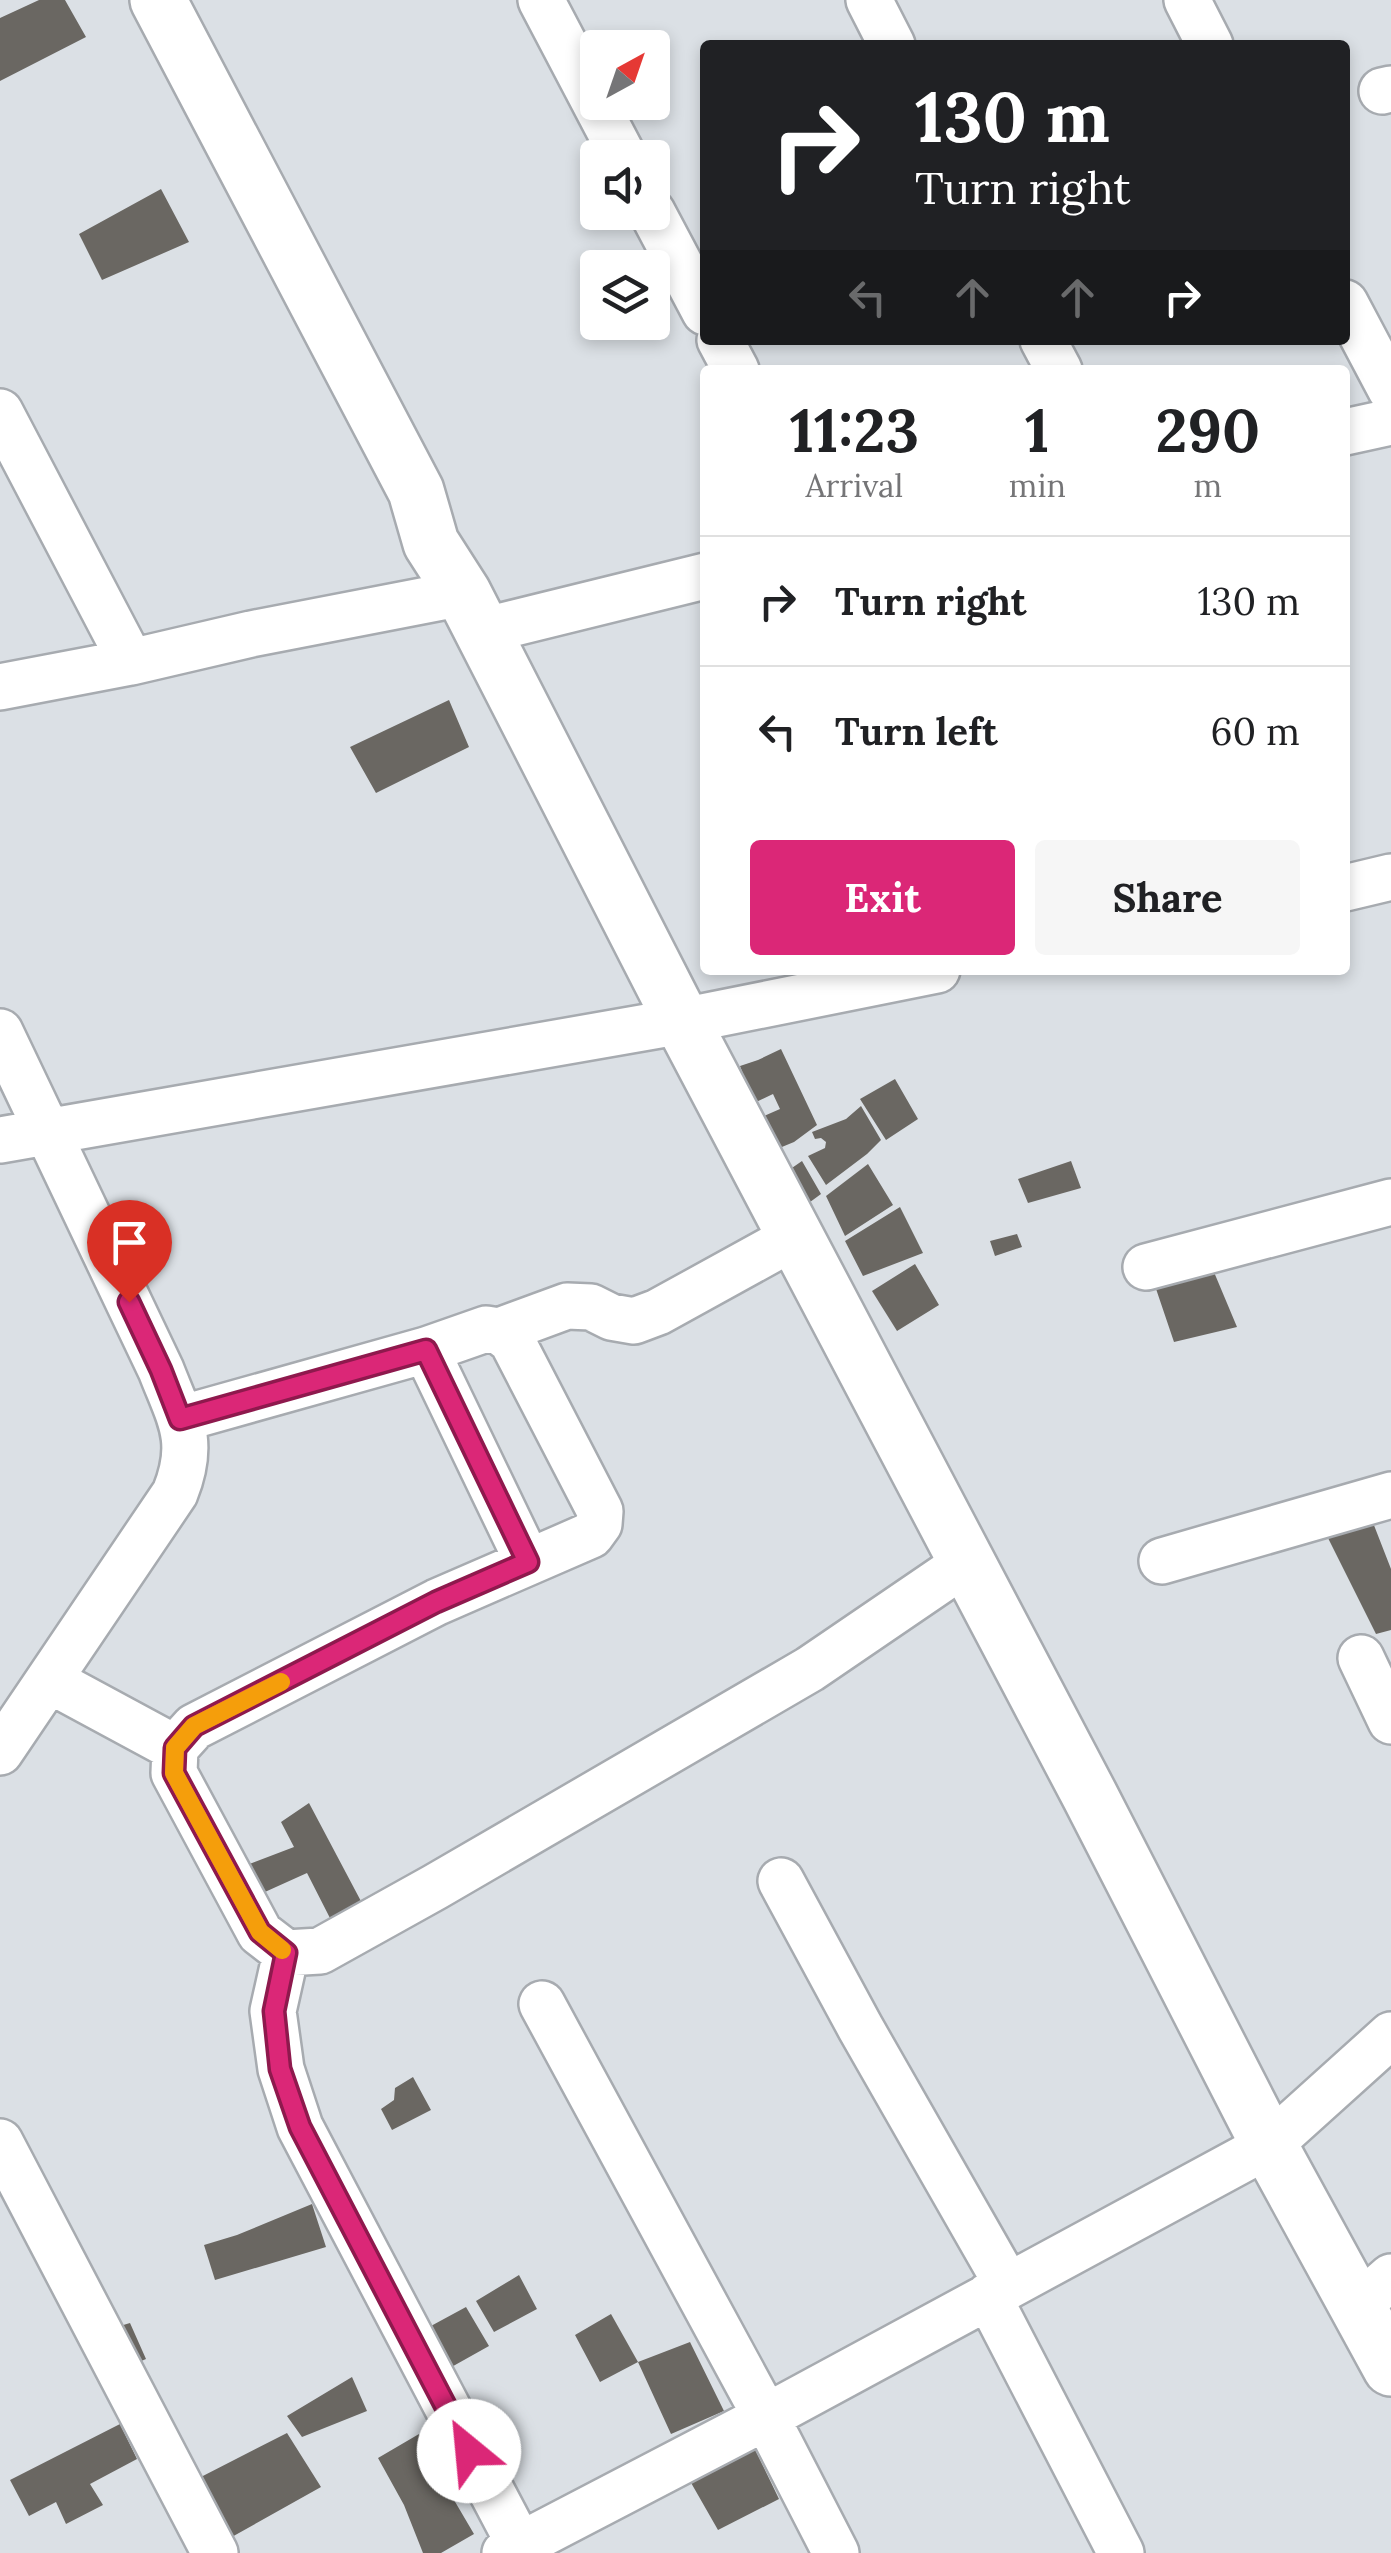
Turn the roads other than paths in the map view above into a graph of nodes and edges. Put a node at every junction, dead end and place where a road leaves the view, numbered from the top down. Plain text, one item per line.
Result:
1 (124, 0) edge
2 (158, 0) edge
3 (541, 0) edge
4 (869, 0) edge
5 (1186, 0) edge
6 (889, 40) edge
7 (1207, 40) edge
8 (615, 140) edge
9 (662, 230) edge
10 (700, 303) edge
11 (1350, 312) edge
12 (1391, 390) edge
13 (0, 412) edge
14 (1391, 422) edge
15 (1350, 431) edge
16 (431, 543) junction
17 (700, 577) edge
18 (472, 612) junction
19 (131, 662) junction
20 (0, 687) edge
21 (1391, 877) edge
22 (1350, 887) edge
23 (911, 975) edge
24 (682, 1020) junction
25 (0, 1032) edge
26 (49, 1132) junction
27 (0, 1140) edge
28 (1391, 1202) edge
29 (796, 1236) junction
30 (1146, 1267) dead end
31 (499, 1331) junction
32 (426, 1350) junction
33 (180, 1419) junction
34 (1391, 1496) edge
35 (1162, 1561) dead end
36 (528, 1562) junction
37 (967, 1562) junction
38 (1361, 1658) dead end
39 (49, 1680) junction
40 (1391, 1722) edge
41 (175, 1748) junction
42 (0, 1752) edge
43 (781, 1880) dead end
44 (286, 1953) junction
45 (542, 2004) dead end
46 (1391, 2035) edge
47 (0, 2142) edge
48 (1269, 2145) junction
49 (998, 2291) junction
50 (1374, 2292) edge
51 (1391, 2368) edge
52 (766, 2416) junction
53 (516, 2551) edge
54 (215, 2553) edge
55 (836, 2553) edge
56 (1121, 2553) edge

1 - 16 street
2 - 16 street
3 - 8 street
4 - 6 street
5 - 7 street
9 - 10 street
11 - 12 street
13 - 19 street
14 - 15 street
16 - 18 street
17 - 18 street
18 - 19 street
18 - 24 street
19 - 20 street
21 - 22 street
23 - 24 street
24 - 26 street
24 - 29 street
25 - 26 street
26 - 27 street
26 - 33 street
28 - 30 street
29 - 31 street
29 - 37 street
31 - 32 street
31 - 36 street
32 - 33 street
32 - 36 street
33 - 39 street
34 - 35 street
36 - 41 street
37 - 44 street
37 - 48 street
38 - 40 street
39 - 41 street
39 - 42 street
41 - 44 street
43 - 49 street
44 - 53 street
45 - 52 street
46 - 48 street
47 - 54 street
48 - 49 street
48 - 50 street
49 - 52 street
49 - 56 street
50 - 51 street
52 - 53 street
52 - 55 street

